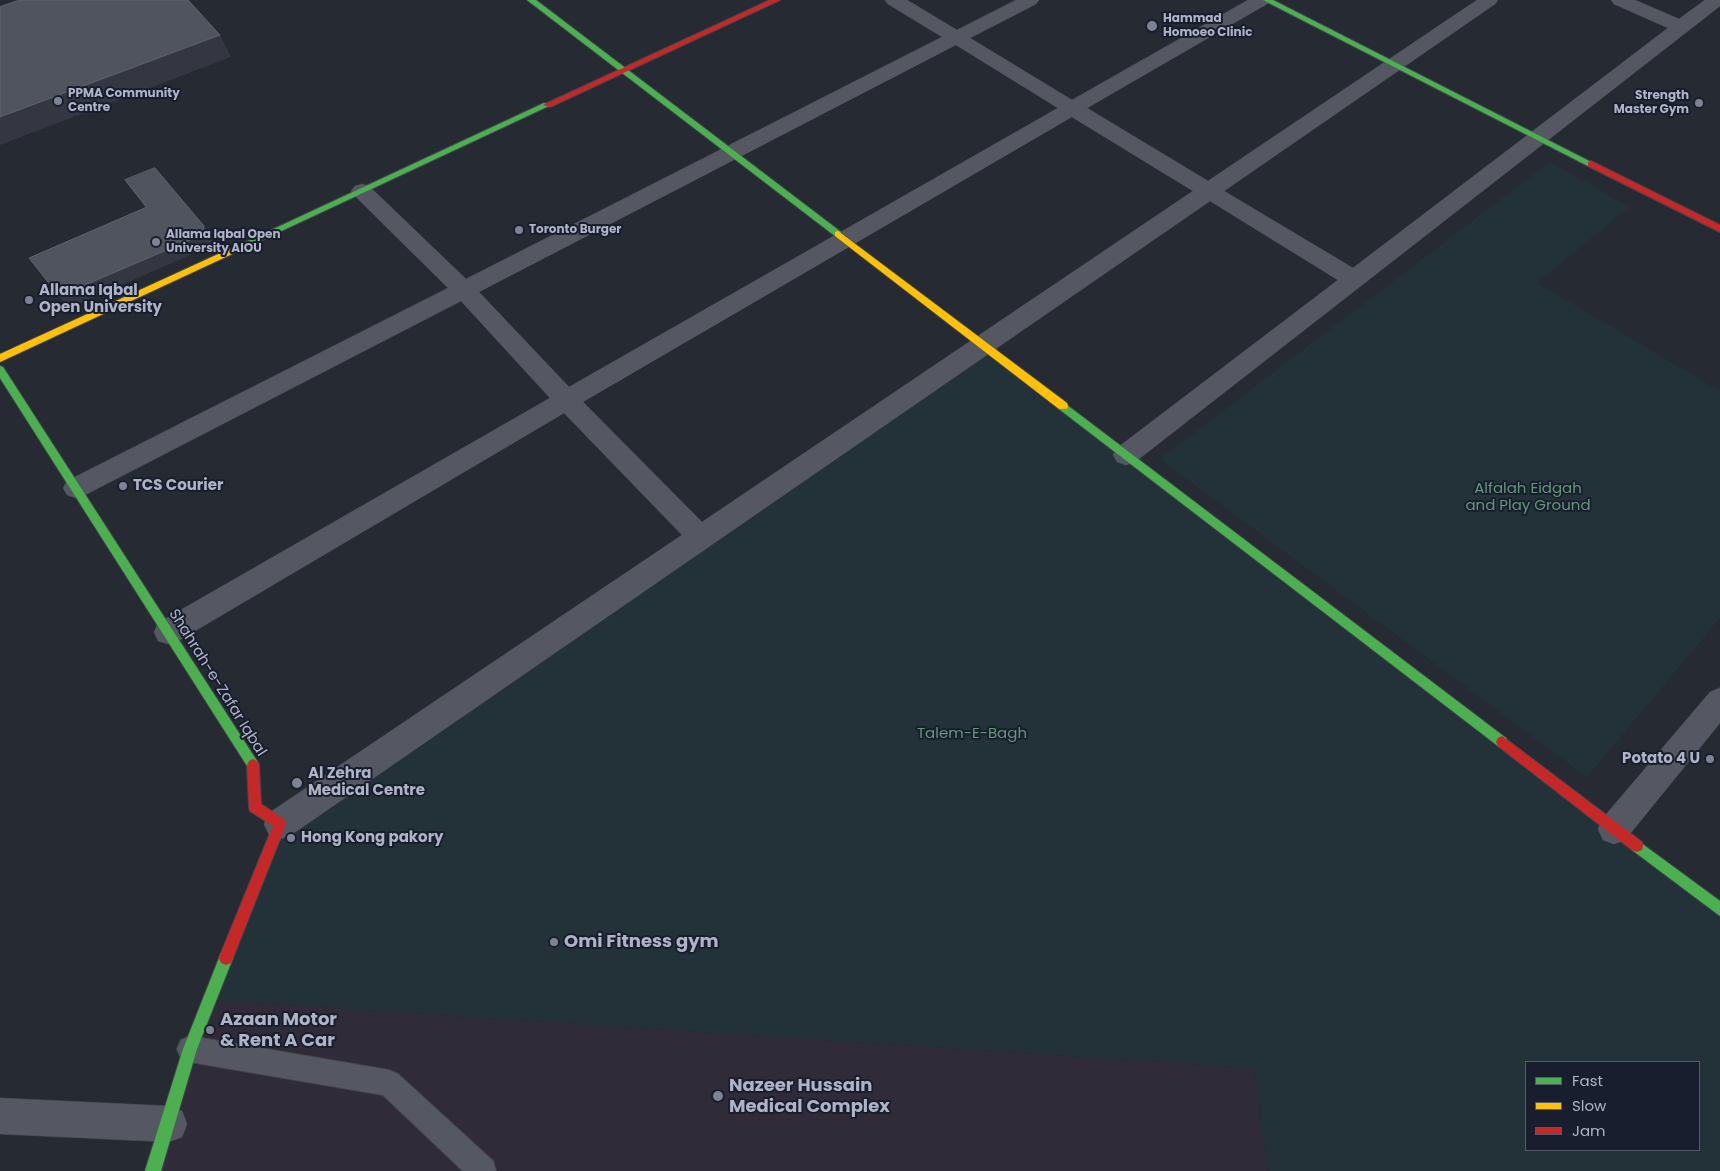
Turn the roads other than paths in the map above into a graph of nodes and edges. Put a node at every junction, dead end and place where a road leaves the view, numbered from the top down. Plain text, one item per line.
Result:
1 (531, 0) edge
2 (776, 0) edge
3 (894, 0) edge
4 (1030, 0) edge
5 (1261, 0) edge
6 (1267, 0) edge
7 (1489, 0) edge
8 (1620, 0) edge
9 (1716, 0) edge
10 (1681, 26) junction
11 (956, 38) junction
12 (1394, 64) junction
13 (623, 71) junction
14 (1071, 108) junction
15 (1538, 137) junction
16 (732, 154) junction
17 (362, 191) junction
18 (1208, 191) junction
19 (1720, 229) edge
20 (843, 239) junction
21 (1354, 279) junction
22 (464, 290) junction
23 (982, 345) junction
24 (0, 358) edge
25 (0, 370) edge
26 (566, 400) junction
27 (1126, 455) junction
28 (76, 488) junction
29 (700, 537) junction
30 (168, 632) junction
31 (1720, 701) edge
32 (280, 824) junction
33 (1614, 829) junction
34 (1720, 910) edge
35 (190, 1049) junction
36 (0, 1116) edge
37 (169, 1124) junction
38 (153, 1171) edge
39 (483, 1171) edge

1 - 13 street
2 - 13 street
3 - 11 street
4 - 11 street
5 - 14 street
6 - 12 street
7 - 12 street
8 - 10 street
9 - 10 street
10 - 15 street
11 - 14 street
11 - 16 street
12 - 15 street
12 - 18 street
13 - 16 street
13 - 17 street
14 - 18 street
14 - 20 street
15 - 19 street
15 - 21 street
16 - 20 street
16 - 22 street
17 - 22 street
17 - 24 street
18 - 21 street
18 - 23 street
20 - 23 street
20 - 26 street
21 - 27 street
22 - 26 street
22 - 28 street
23 - 27 street
23 - 29 street
25 - 28 street, Shahrah-e-Zafar Iqbal
26 - 29 street
26 - 30 street
27 - 33 street
28 - 30 street, Shahrah-e-Zafar Iqbal
29 - 32 street
30 - 32 street, Shahrah-e-Zafar Iqbal
31 - 33 street
32 - 35 street
33 - 34 street
35 - 37 street
35 - 39 lane
36 - 37 street
37 - 38 street

